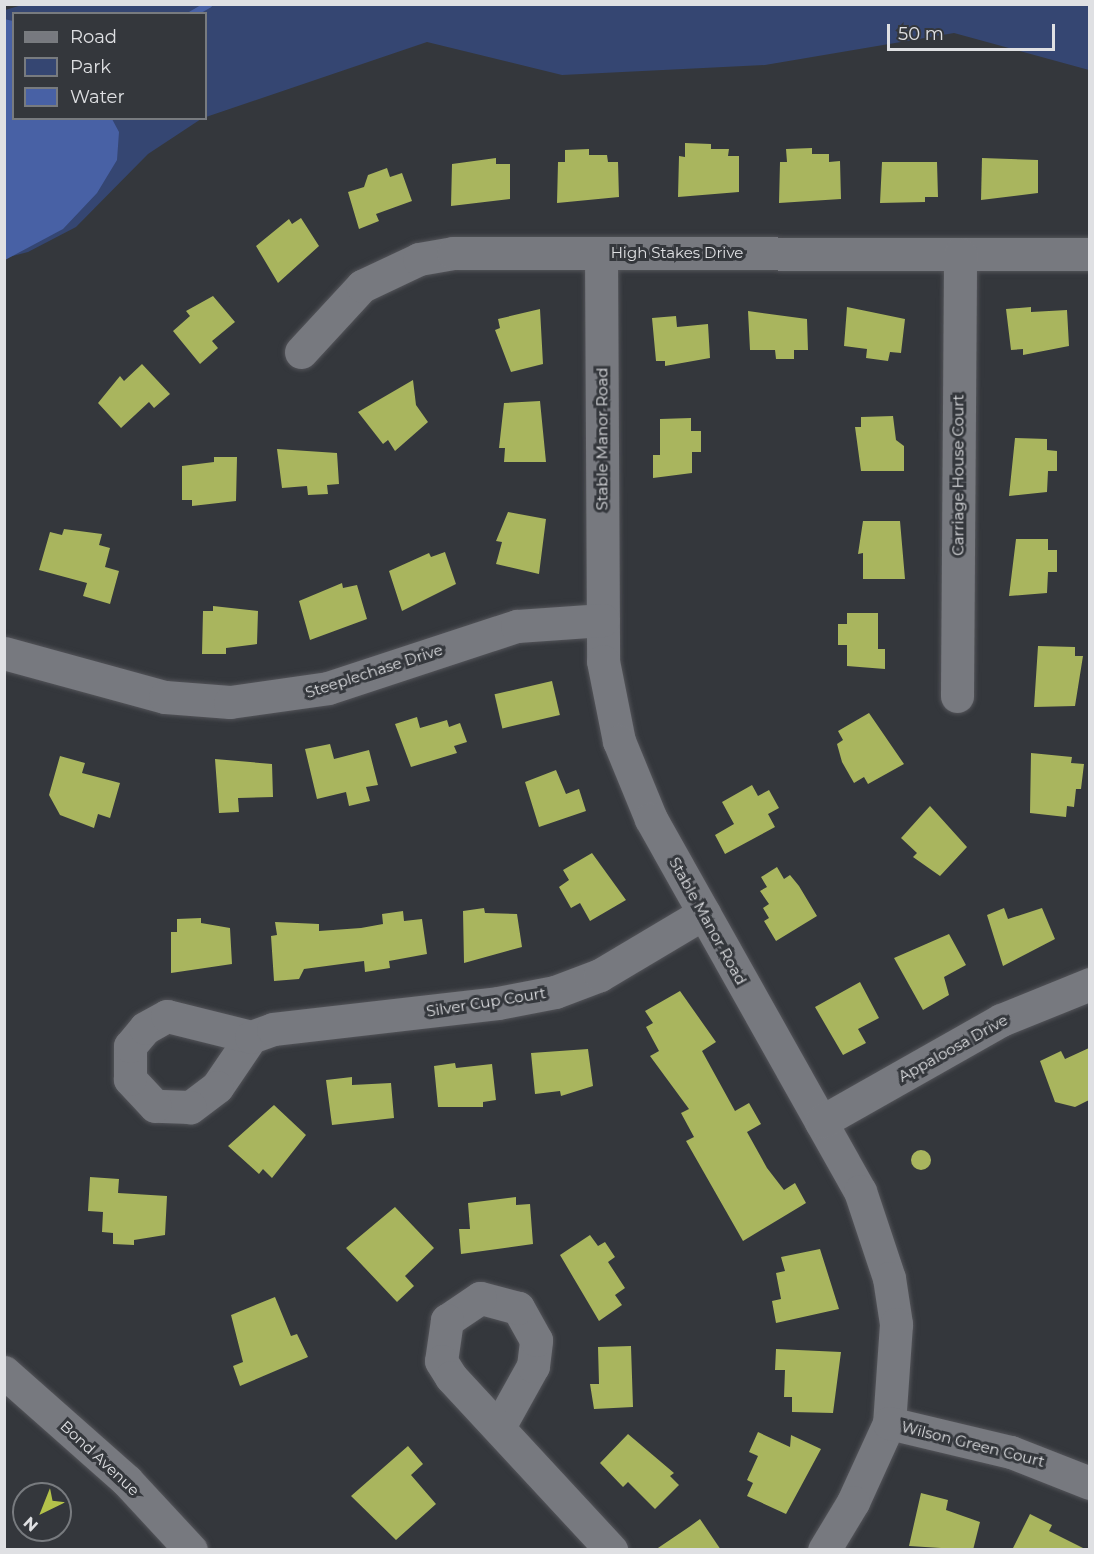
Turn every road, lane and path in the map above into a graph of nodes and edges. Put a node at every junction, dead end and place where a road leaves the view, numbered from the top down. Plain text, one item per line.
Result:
1 (602, 253) junction
2 (960, 254) junction
3 (1089, 254) edge
4 (301, 352) dead end
5 (603, 620) junction
6 (4, 653) edge
7 (957, 696) dead end
8 (704, 913) junction
9 (1089, 984) edge
10 (251, 1036) dead end
11 (821, 1122) junction
12 (4, 1372) edge
13 (889, 1423) junction
14 (499, 1427) dead end
15 (1089, 1483) edge
16 (191, 1550) edge
17 (611, 1550) edge
18 (824, 1550) edge

1 - 2 street, High Stakes Drive
1 - 4 street, High Stakes Drive
1 - 5 street, Stable Manor Road
2 - 3 street, High Stakes Drive
2 - 7 street, Carriage House Court
5 - 6 street, Steeplechase Drive
5 - 8 street, Stable Manor Road
8 - 10 street, Silver Cup Court
8 - 11 street, Stable Manor Road
9 - 11 street, Appaloosa Drive
11 - 13 street, Stable Manor Road
12 - 16 street, Bond Avenue
13 - 15 street, Wilson Green Court
13 - 18 street, Stable Manor Road
14 - 17 street

